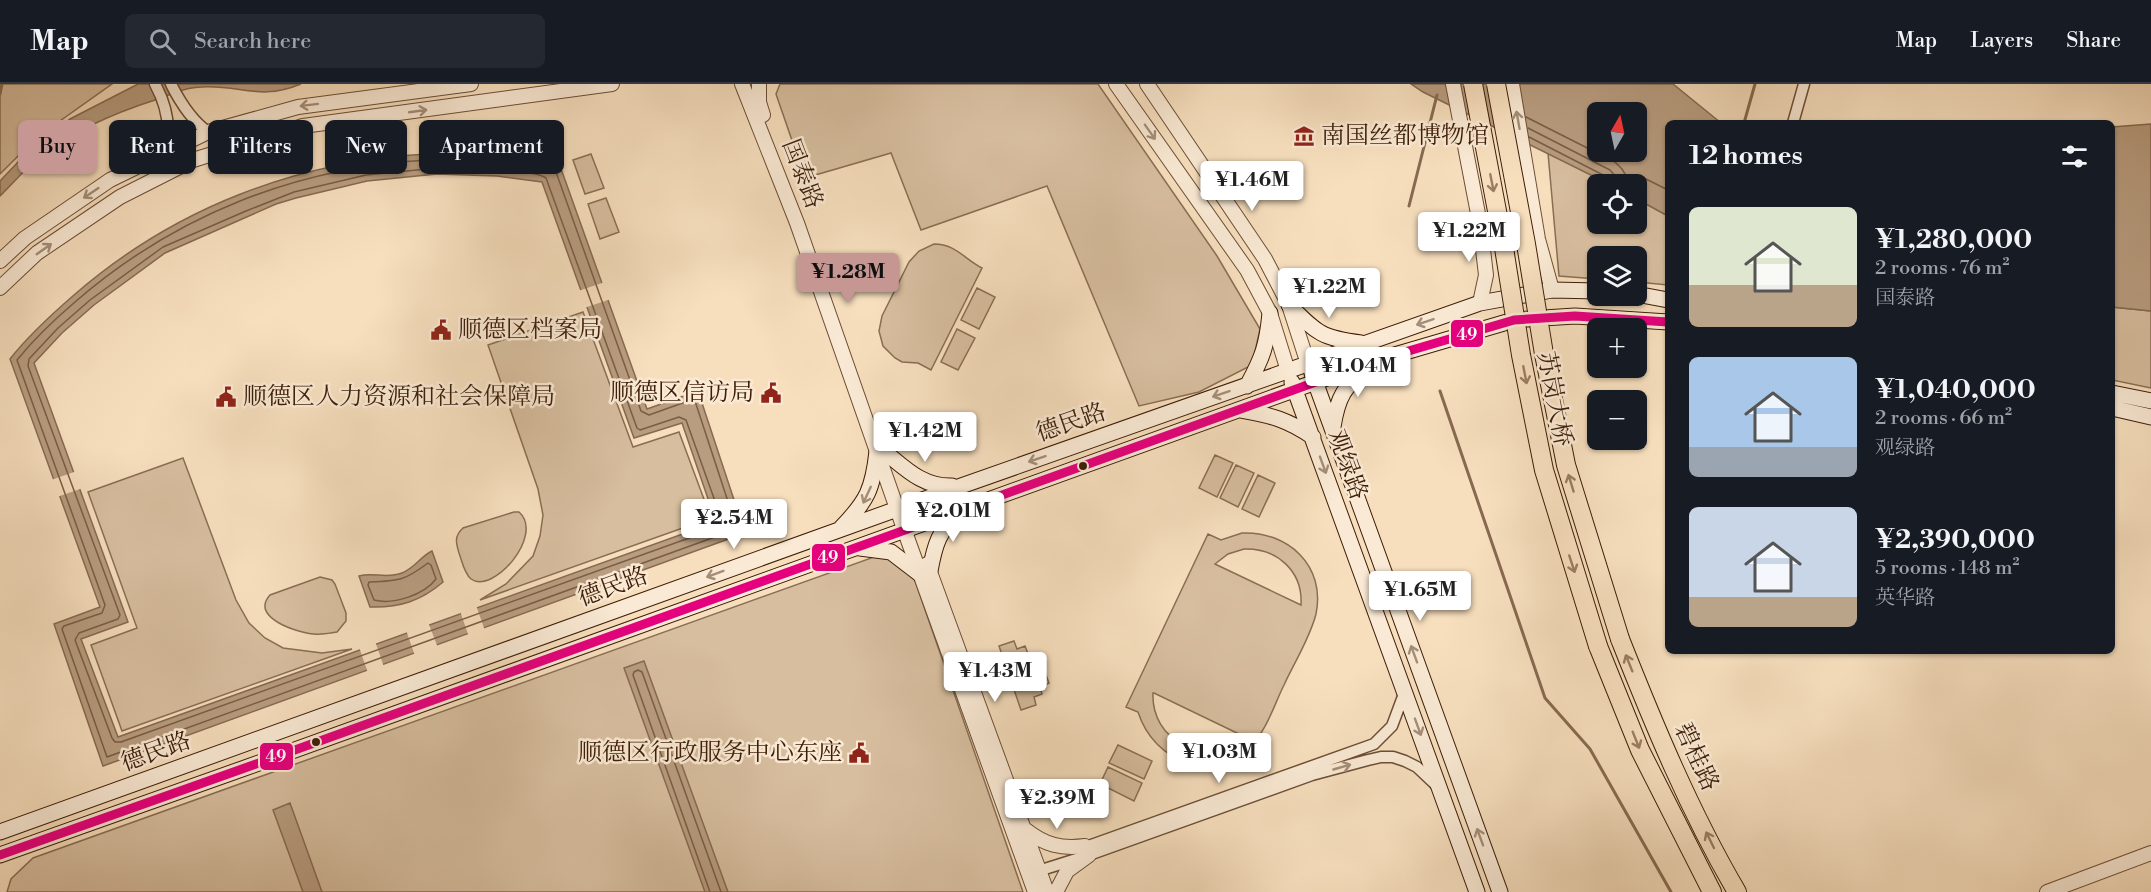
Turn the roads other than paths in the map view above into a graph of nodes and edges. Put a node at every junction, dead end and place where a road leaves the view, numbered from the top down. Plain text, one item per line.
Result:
1 (155, 84) edge
2 (171, 84) edge
3 (471, 84) edge
4 (612, 84) edge
5 (742, 84) edge
6 (759, 84) edge
7 (1116, 84) edge
8 (1147, 84) edge
9 (1453, 84) edge
10 (1473, 84) edge
11 (1496, 84) edge
12 (1512, 84) edge
13 (1804, 84) edge
14 (1795, 118) edge
15 (167, 120) edge
16 (251, 120) edge
17 (208, 132) joint
18 (196, 138) edge
19 (122, 174) edge
20 (0, 261) edge
21 (0, 288) edge
22 (1552, 290) junction
23 (1587, 291) edge
24 (1647, 296) edge
25 (1665, 299) edge
26 (1480, 303) junction
27 (1289, 305) junction
28 (1270, 313) junction
29 (1665, 322) edge
30 (1364, 344) junction
31 (1371, 362) junction
32 (1308, 364) junction
33 (1288, 371) junction
34 (1315, 382) junction
35 (1247, 386) junction
36 (1295, 389) junction
37 (2115, 394) edge
38 (2151, 401) edge
39 (2115, 409) edge
40 (1238, 410) junction
41 (2151, 417) edge
42 (1333, 430) junction
43 (1313, 437) junction
44 (881, 452) junction
45 (961, 486) junction
46 (901, 508) junction
47 (962, 508) junction
48 (908, 528) junction
49 (839, 530) junction
50 (851, 548) junction
51 (926, 573) junction
52 (1620, 639) joint
53 (1598, 646) joint
54 (1405, 691) junction
55 (1440, 789) junction
56 (1025, 829) junction
57 (0, 832) edge
58 (1087, 851) junction
59 (2151, 853) edge
60 (0, 855) edge
61 (1033, 869) junction
62 (1035, 892) edge
63 (1047, 892) edge
64 (1056, 892) edge
65 (1477, 892) edge
66 (1500, 892) edge
67 (1712, 892) edge
68 (1737, 892) edge
69 (2047, 892) edge

1 - 15 street
2 - 17 street
3 -> 16 street
21 -> 4 street
5 - 44 street, 国泰路
6 - 44 street, 国泰路
7 -> 28 street, 观绿路
8 - 27 street, 观绿路
9 - 26 street
10 -> 53 highway, 苏岗大桥, bridge
52 -> 11 highway, 苏岗大桥, bridge
22 -> 12 street
13 - 14 street
17 - 18 street
19 -> 20 street
22 - 23 main road, 德民路
22 - 26 main road, 德民路
24 - 25 main road
26 -> 30 main road, 德民路
27 - 30 main road
27 - 32 street, 观绿路
28 - 33 street, 观绿路
28 - 35 main road
29 - 31 main road
30 - 32 main road, 德民路
31 - 34 main road
31 - 42 main road
32 - 33 main road, 德民路
32 - 34 main road, 观绿路
33 - 35 main road, 德民路
33 - 36 main road, 观绿路
34 - 36 main road
34 - 42 main road, 观绿路
35 -> 45 main road, 德民路
36 - 40 main road
36 - 43 main road, 观绿路
37 - 38 main road
39 - 41 main road
40 - 43 main road
40 - 47 main road
66 -> 42 main road, 观绿路
43 -> 54 main road, 观绿路
44 - 45 main road
44 - 46 street, 国泰路
44 -> 49 main road
45 - 46 main road, 德民路
46 - 48 street, 国泰路
46 - 49 main road, 德民路
47 - 48 main road
47 - 51 main road
48 - 50 main road
48 - 51 street, 国泰路
49 -> 57 main road, 德民路
50 - 51 main road
50 - 60 main road
51 - 56 street, 国泰路
51 - 61 street, 国泰路
68 -> 52 highway, 碧桂路
53 -> 67 highway, 碧桂路
54 -> 55 main road, 观绿路
54 - 58 street
58 -> 55 street
55 - 65 main road, 观绿路
56 - 58 street
56 - 61 street, 国泰路
58 - 61 street
58 - 64 street
59 - 69 street
61 - 62 street, 国泰路
61 - 63 street, 国泰路

